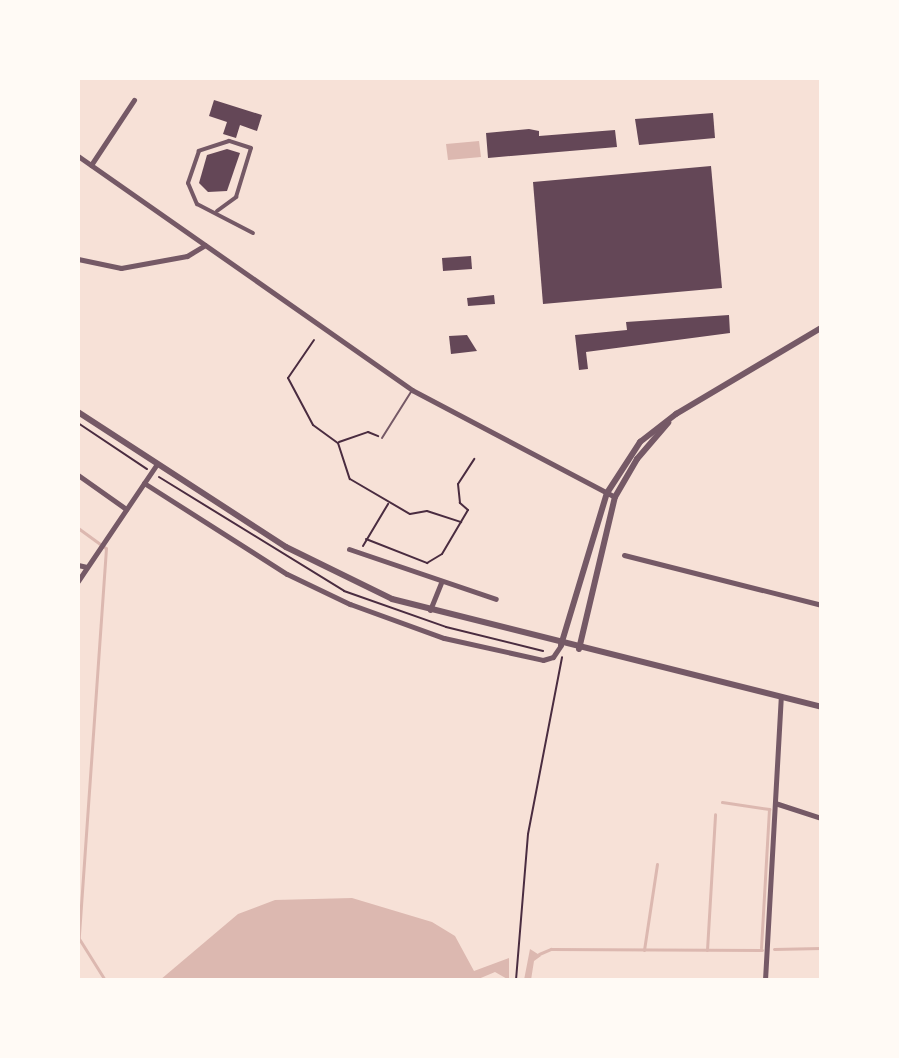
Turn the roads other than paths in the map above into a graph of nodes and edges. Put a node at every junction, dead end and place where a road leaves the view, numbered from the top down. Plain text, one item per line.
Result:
1 (134, 100) dead end
2 (78, 156) edge
3 (91, 165) junction
4 (217, 211) junction
5 (253, 233) dead end
6 (205, 245) junction
7 (78, 259) edge
8 (821, 328) edge
9 (412, 390) junction
10 (78, 412) edge
11 (676, 414) junction
12 (382, 438) road end
13 (157, 464) junction
14 (78, 475) edge
15 (144, 483) junction
16 (607, 493) junction
17 (615, 497) junction
18 (126, 509) junction
19 (349, 549) dead end
20 (624, 555) dead end
21 (78, 565) edge
22 (87, 567) junction
23 (78, 581) edge
24 (442, 581) junction
25 (496, 599) dead end
26 (821, 605) edge
27 (430, 611) junction
28 (561, 645) junction
29 (579, 649) junction
30 (781, 697) junction
31 (821, 707) edge
32 (775, 803) junction
33 (821, 818) edge
34 (765, 980) edge

1 - 3 street
2 - 3 street
3 - 6 street
4 - 4 street
4 - 5 street
6 - 7 street
6 - 9 street
8 - 11 street
9 - 12 lane
9 - 16 street
10 - 13 street
11 - 16 street
11 - 17 street
13 - 15 street
13 - 27 street
14 - 18 street
15 - 18 street
15 - 28 street
16 - 17 street
16 - 28 street
17 - 29 street
18 - 22 street
19 - 24 street
20 - 26 street
21 - 22 street
22 - 23 street
24 - 25 street
24 - 27 street
27 - 28 street
28 - 29 street
29 - 30 street
30 - 31 street
30 - 32 street
32 - 33 street
32 - 34 street

